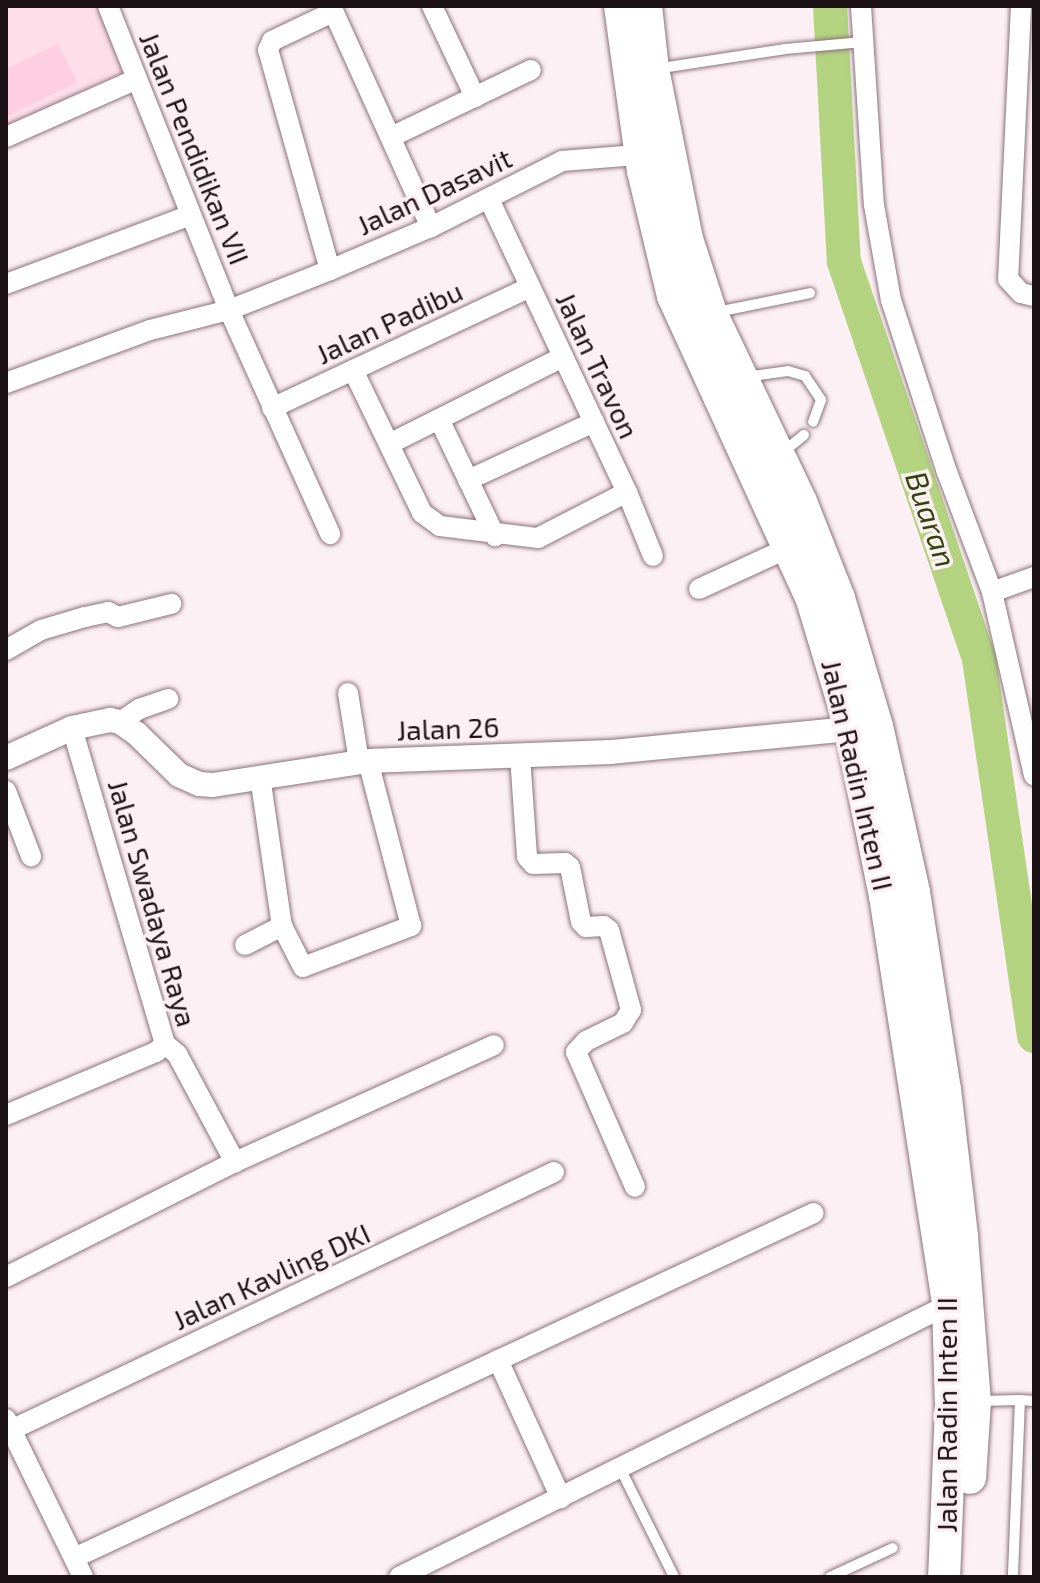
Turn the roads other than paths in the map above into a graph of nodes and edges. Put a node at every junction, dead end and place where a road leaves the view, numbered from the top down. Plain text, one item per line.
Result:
1 (108, 6) edge
2 (432, 6) edge
3 (620, 6) edge
4 (646, 6) edge
5 (861, 6) edge
6 (1021, 6) edge
7 (332, 9) edge
8 (857, 42) junction
9 (653, 69) junction
10 (531, 70) dead end
11 (137, 79) junction
12 (475, 97) junction
13 (6, 137) edge
14 (391, 137) junction
15 (654, 153) junction
16 (489, 199) junction
17 (191, 215) junction
18 (431, 227) junction
19 (330, 270) junction
20 (6, 284) edge
21 (530, 287) junction
22 (810, 293) dead end
23 (1034, 296) edge
24 (229, 310) junction
25 (711, 313) junction
26 (563, 357) junction
27 (353, 370) junction
28 (739, 378) junction
29 (6, 383) edge
30 (272, 408) junction
31 (439, 419) junction
32 (594, 422) junction
33 (813, 422) dead end
34 (389, 444) junction
35 (468, 480) junction
36 (627, 492) junction
37 (330, 534) dead end
38 (495, 536) junction
39 (788, 548) junction
40 (653, 556) dead end
41 (1034, 577) edge
42 (699, 589) dead end
43 (992, 592) junction
44 (171, 604) dead end
45 (6, 650) edge
46 (348, 693) dead end
47 (168, 699) dead end
48 (120, 722) junction
49 (72, 728) junction
50 (851, 729) junction
51 (520, 756) junction
52 (6, 758) edge
53 (363, 762) junction
54 (1034, 775) edge
55 (260, 776) junction
56 (6, 791) edge
57 (31, 856) dead end
58 (900, 894) junction
59 (282, 926) junction
60 (245, 945) dead end
61 (165, 1044) junction
62 (494, 1045) dead end
63 (6, 1115) edge
64 (235, 1162) junction
65 (554, 1172) dead end
66 (635, 1187) dead end
67 (814, 1213) dead end
68 (6, 1277) edge
69 (948, 1305) junction
70 (498, 1360) junction
71 (1020, 1400) junction
72 (975, 1401) junction
73 (1034, 1401) edge
74 (9, 1424) edge
75 (620, 1468) junction
76 (561, 1498) junction
77 (893, 1548) dead end
78 (78, 1567) edge
79 (399, 1577) edge
80 (674, 1577) edge
81 (830, 1577) edge
82 (944, 1577) edge
83 (963, 1577) edge
84 (1013, 1577) edge

1 - 11 street, Jalan Pendidikan VII
2 - 12 street
3 - 15 main road, Jalan Radin Inten II
4 - 9 main road, Jalan Radin Inten II
5 - 8 street
6 - 23 street
7 - 14 street
7 - 19 street
8 - 9 lane
8 - 43 street
9 - 15 main road, Jalan Radin Inten II
10 - 12 street
11 - 13 street
11 - 17 street, Jalan Pendidikan VII
12 - 14 street
14 - 18 street
15 - 16 street, Jalan Dasavit
15 - 25 main road, Jalan Radin Inten II
15 - 39 main road, Jalan Radin Inten II
16 - 18 street, Jalan Dasavit
16 - 21 street, Jalan Travon
17 - 20 street
17 - 24 street, Jalan Pendidikan VII
18 - 19 street, Jalan Dasavit
19 - 24 street, Jalan Dasavit
21 - 26 street, Jalan Travon
21 - 27 street, Jalan Padibu
22 - 25 lane
24 - 29 street, Jalan Dasavit
24 - 30 street, Jalan Pendidikan VII
25 - 28 main road, Jalan Radin Inten II
26 - 31 street
26 - 32 street, Jalan Travon
27 - 30 street, Jalan Padibu
27 - 34 street
28 - 33 lane
28 - 58 main road, Jalan Radin Inten II
30 - 37 street, Jalan Pendidikan VII
31 - 34 street
31 - 35 street
32 - 35 street
32 - 36 street, Jalan Travon
34 - 38 street
35 - 38 street
36 - 38 street
36 - 40 street, Jalan Travon
39 - 42 street
39 - 50 main road, Jalan Radin Inten II
41 - 43 street
43 - 54 street
44 - 45 street
46 - 53 street
47 - 48 street
48 - 49 street
48 - 55 street, Jalan 26
49 - 52 street
49 - 61 street, Jalan Swadaya Raya
50 - 51 street, Jalan 26
50 - 58 main road, Jalan Radin Inten II
51 - 53 street, Jalan 26
51 - 66 street
53 - 55 street, Jalan 26
53 - 59 street
55 - 59 street
56 - 57 street
58 - 69 main road, Jalan Radin Inten II
58 - 72 main road, Jalan Radin Inten II
59 - 60 street
61 - 63 street, Jalan Swadaya Raya
61 - 64 street
62 - 64 street
64 - 68 street
65 - 74 street, Jalan Kavling DKI
67 - 70 street
69 - 75 street
69 - 82 main road, Jalan Radin Inten II
70 - 76 street
70 - 78 street
71 - 72 lane
71 - 73 lane
71 - 84 lane
72 - 83 main road, Jalan Radin Inten II
74 - 78 street
75 - 76 street
75 - 80 lane
76 - 79 street
77 - 81 lane

